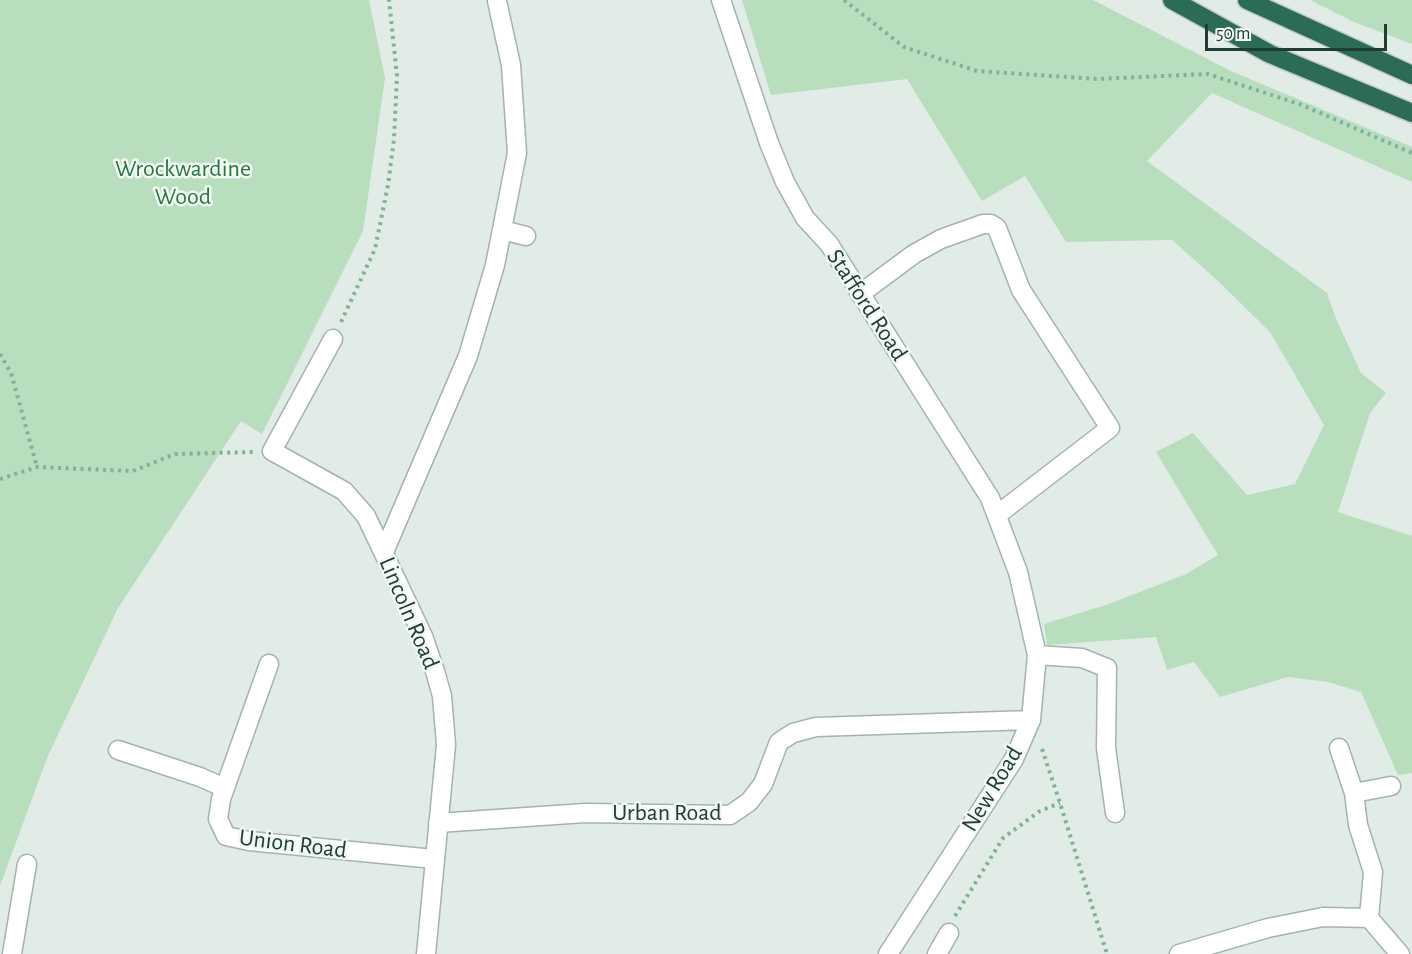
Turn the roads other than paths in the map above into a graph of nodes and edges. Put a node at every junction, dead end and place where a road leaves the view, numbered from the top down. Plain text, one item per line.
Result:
1 (721, 0) edge
2 (1172, 0) edge
3 (1247, 0) edge
4 (497, 1) edge
5 (1412, 75) edge
6 (1412, 113) edge
7 (502, 230) junction
8 (526, 236) dead end
9 (860, 294) junction
10 (333, 339) road end
11 (997, 514) junction
12 (384, 552) junction
13 (1024, 606) joint
14 (1037, 656) junction
15 (269, 664) dead end
16 (1032, 720) junction
17 (1339, 748) dead end
18 (118, 750) dead end
19 (1391, 786) dead end
20 (225, 788) junction
21 (1354, 793) junction
22 (1115, 813) dead end
23 (438, 823) junction
24 (434, 859) junction
25 (27, 864) dead end
26 (1369, 918) junction
27 (950, 933) road end
28 (12, 954) edge
29 (426, 954) edge
30 (888, 954) edge
31 (937, 954) edge
32 (1179, 954) edge
33 (1400, 954) edge

1 - 9 street, Stafford Road
2 - 6 highway
3 - 5 highway
4 - 7 street
7 - 8 street
7 - 12 street
9 - 11 street, Stafford Road
9 - 11 street
10 - 12 street, Lincoln Road
11 - 13 street, Stafford Road
12 - 23 street, Lincoln Road
13 - 14 street, New Road
14 - 16 street, New Road
14 - 22 street
15 - 20 street, Union Road
16 - 23 street, Urban Road
16 - 30 street, New Road
17 - 21 street
18 - 20 street
19 - 21 street
20 - 24 street, Union Road
21 - 26 street
23 - 24 street, Lincoln Road
24 - 29 street, Lincoln Road
25 - 28 street
26 - 32 street
26 - 33 street
27 - 31 street

